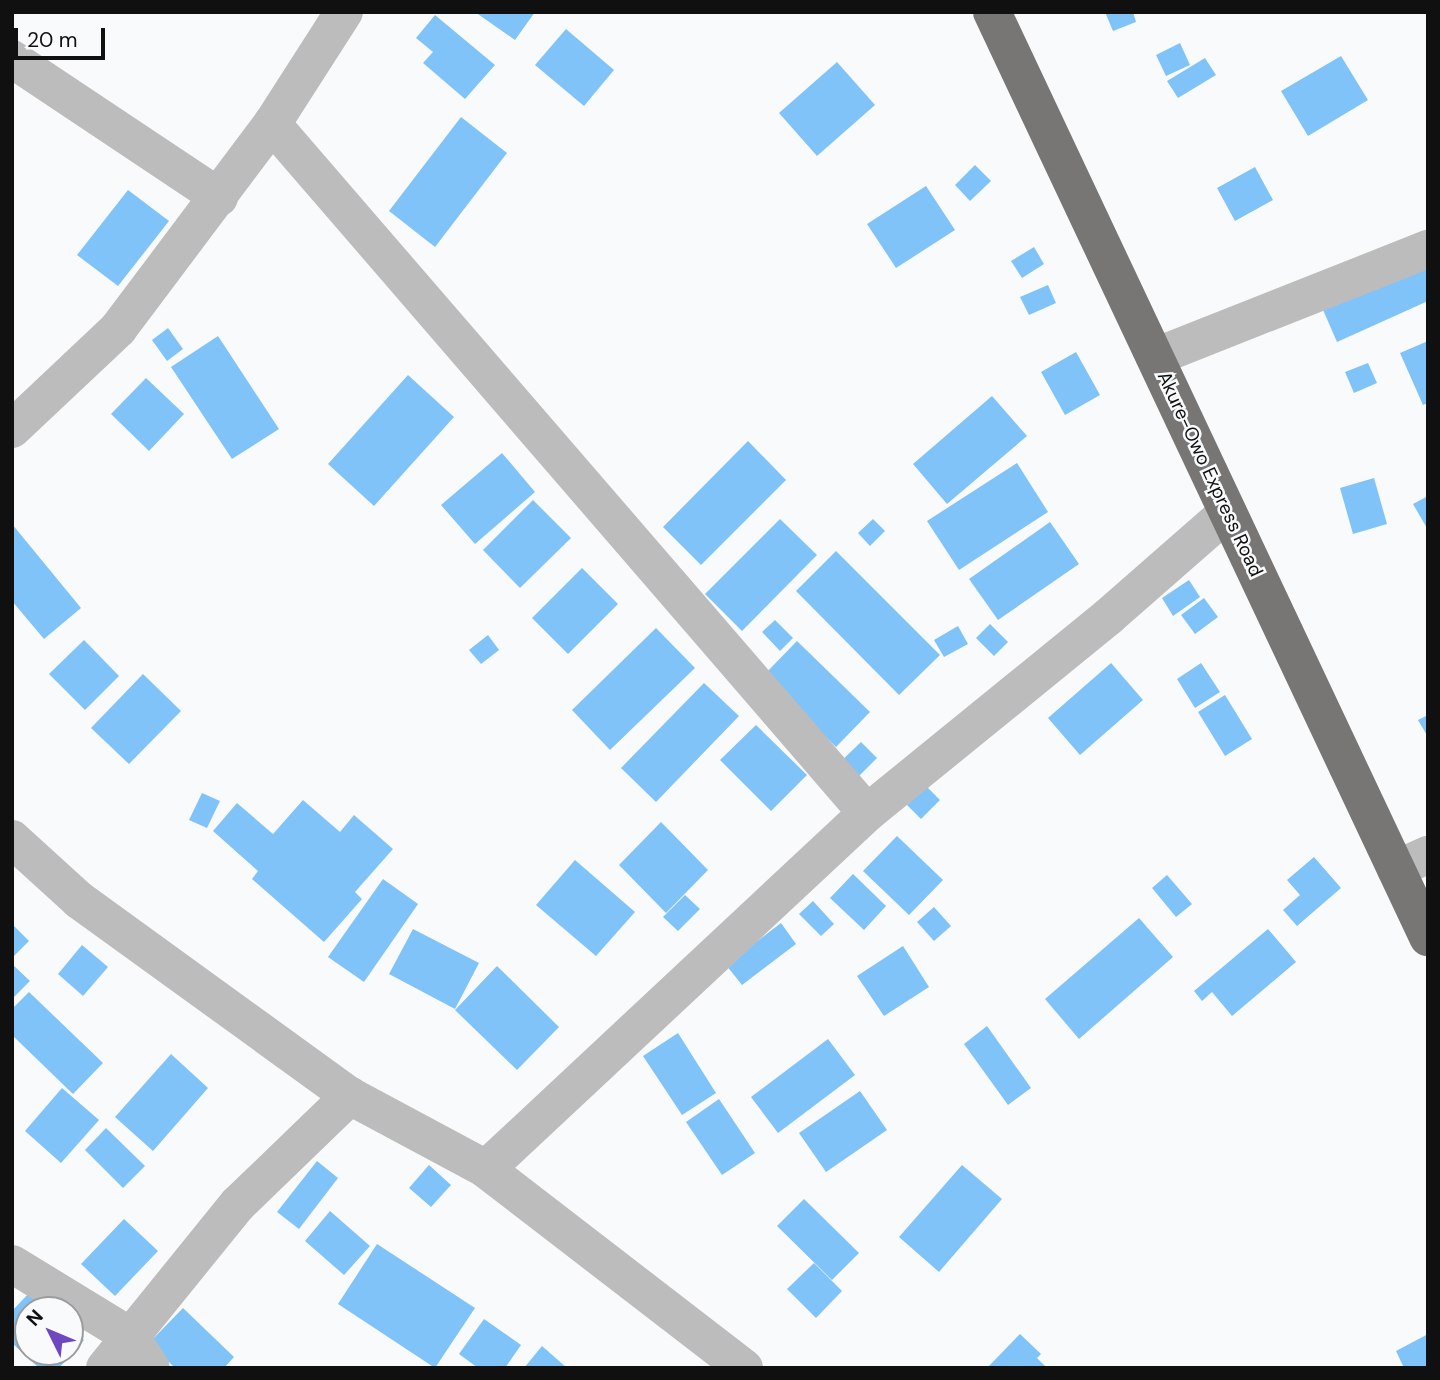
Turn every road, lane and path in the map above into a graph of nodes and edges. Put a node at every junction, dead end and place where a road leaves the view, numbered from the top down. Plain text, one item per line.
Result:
1 (344, 12) edge
2 (992, 12) edge
3 (12, 59) edge
4 (272, 124) junction
5 (219, 197) junction
6 (1428, 249) edge
7 (1155, 357) junction
8 (12, 429) edge
9 (1228, 512) junction
10 (867, 813) junction
11 (12, 839) edge
12 (1412, 862) edge
13 (1428, 937) edge
14 (350, 1096) junction
15 (486, 1169) junction
16 (12, 1264) edge
17 (130, 1336) junction
18 (105, 1368) edge
19 (150, 1368) edge
20 (744, 1368) edge

1 - 4 street
2 - 7 highway, Akure-Owo Express Road
3 - 5 street
4 - 5 street
4 - 10 street
5 - 8 street
6 - 7 street
7 - 9 highway, Akure-Owo Express Road
9 - 10 street
9 - 12 highway, Akure-Owo Express Road
10 - 15 street
11 - 14 street
12 - 13 highway, Akure-Owo Express Road
14 - 15 street
14 - 17 street
15 - 20 street
16 - 17 street
17 - 18 street
17 - 19 street

